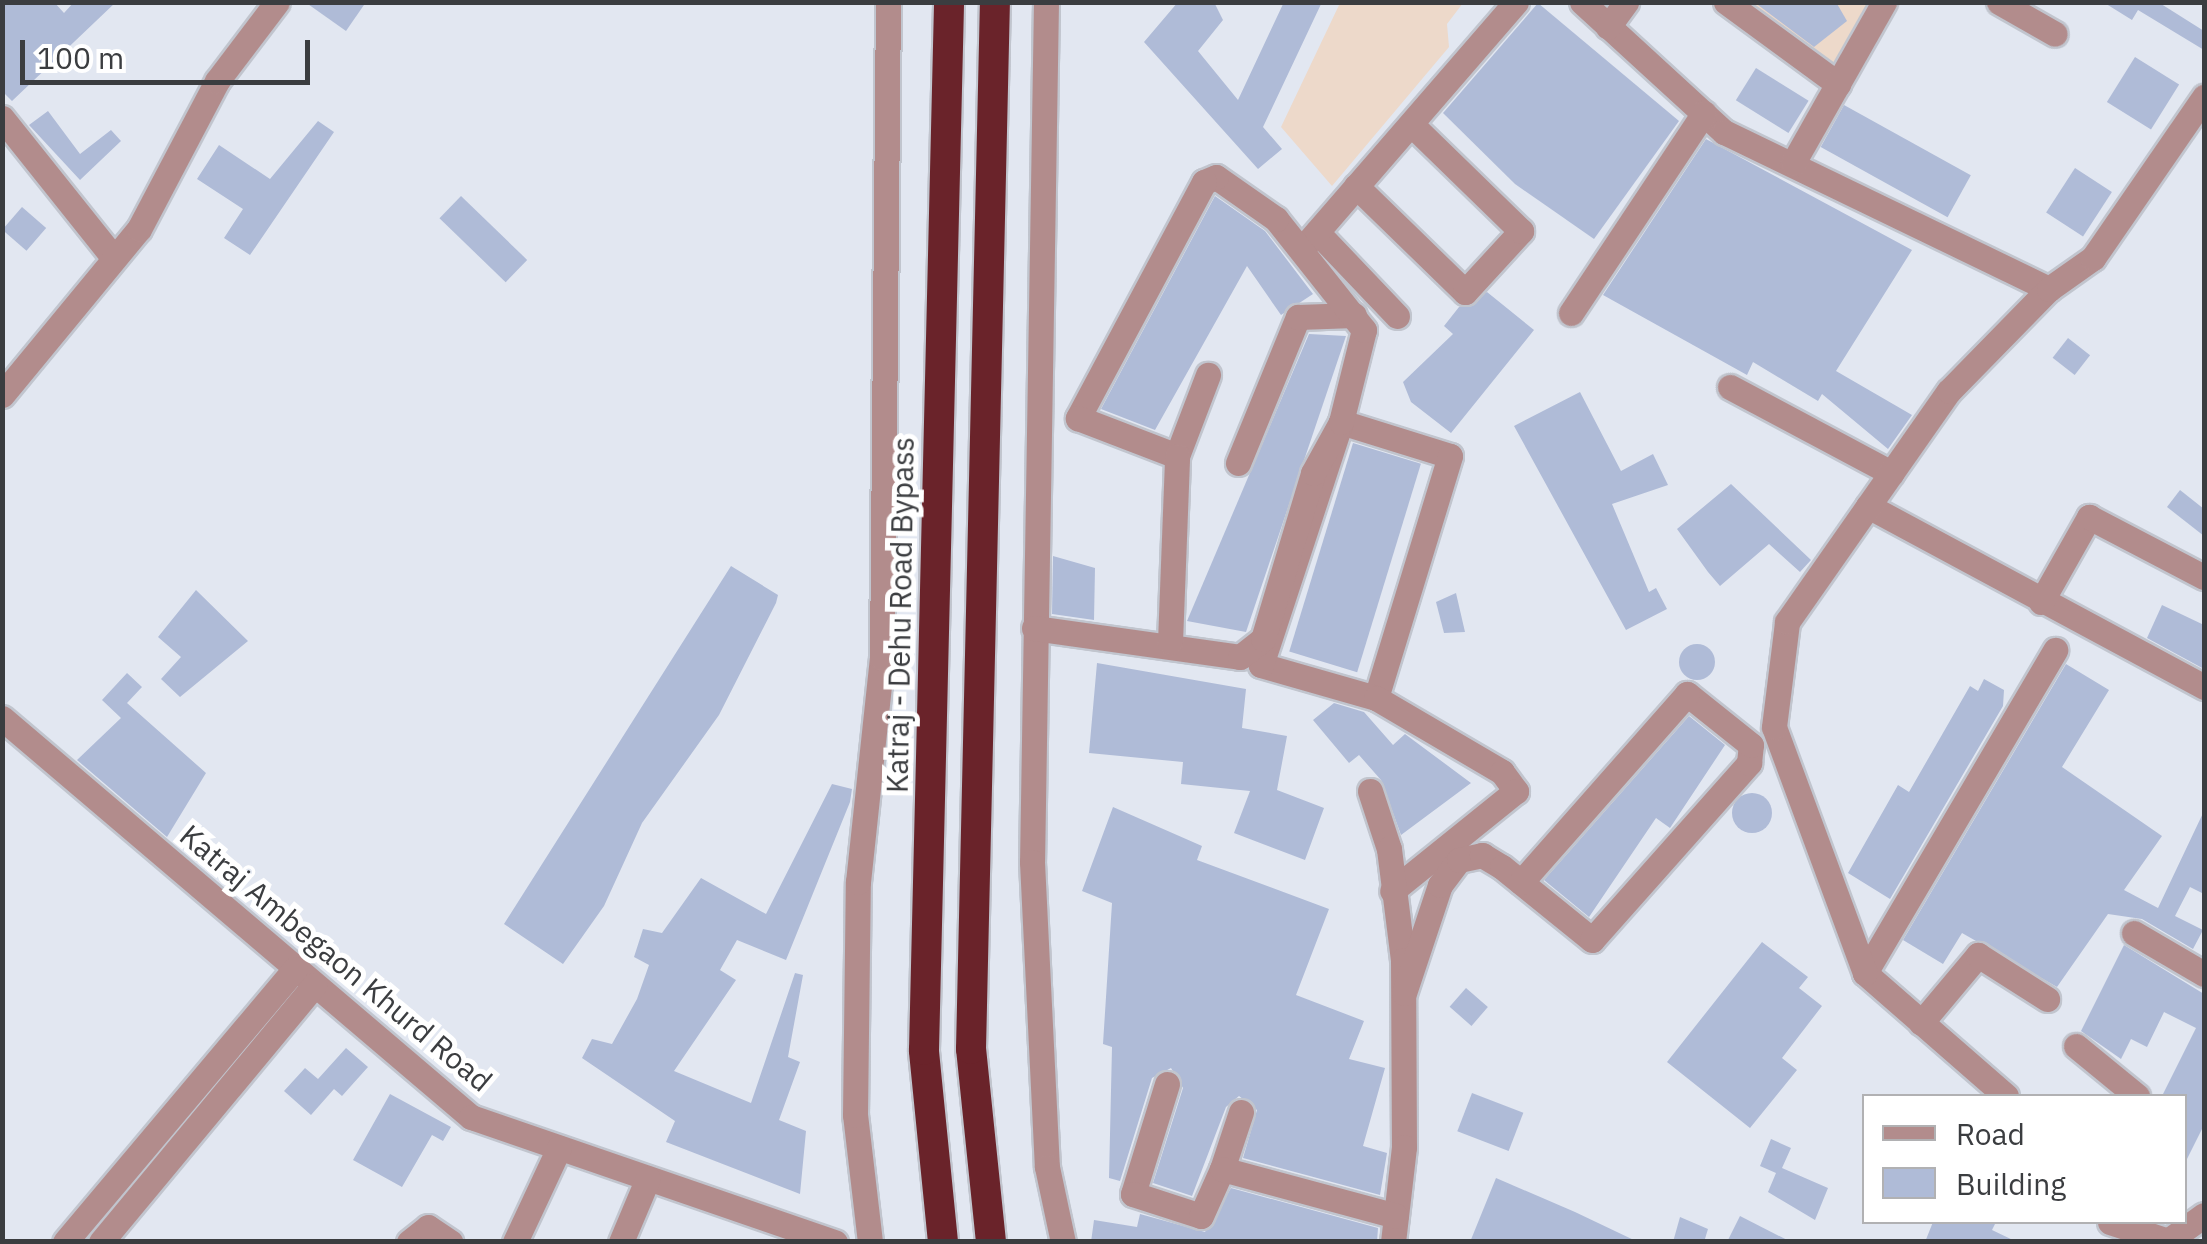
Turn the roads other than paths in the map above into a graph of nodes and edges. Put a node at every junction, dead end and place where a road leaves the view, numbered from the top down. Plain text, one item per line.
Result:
1 (277, 2) edge
2 (888, 2) edge
3 (949, 2) edge
4 (995, 2) edge
5 (1046, 2) edge
6 (1516, 2) edge
7 (1582, 2) edge
8 (1626, 2) edge
9 (1726, 2) edge
10 (1884, 2) edge
11 (2000, 2) edge
12 (1608, 27) junction
13 (2055, 34) dead end
14 (1838, 84) junction
15 (2204, 98) edge
16 (1704, 113) junction
17 (2, 118) edge
18 (1410, 124) junction
19 (1793, 162) junction
20 (1356, 186) junction
21 (113, 258) junction
22 (2049, 289) junction
23 (1571, 313) dead end
24 (1354, 315) junction
25 (1397, 316) dead end
26 (1208, 375) dead end
27 (1730, 387) dead end
28 (2, 395) edge
29 (1342, 422) junction
30 (1177, 456) junction
31 (1238, 463) dead end
32 (1891, 473) junction
33 (1868, 506) junction
34 (2204, 577) edge
35 (2041, 602) junction
36 (1034, 628) junction
37 (1170, 642) junction
38 (2055, 650) dead end
39 (2204, 687) edge
40 (1376, 698) junction
41 (2, 718) edge
42 (1370, 791) dead end
43 (1521, 882) junction
44 (1392, 890) junction
45 (2134, 933) dead end
46 (1866, 973) junction
47 (2204, 974) edge
48 (304, 977) junction
49 (1404, 993) junction
50 (2046, 999) dead end
51 (1921, 1023) junction
52 (2076, 1046) dead end
53 (1167, 1084) dead end
54 (2004, 1094) edge
55 (2136, 1094) edge
56 (1241, 1112) dead end
57 (558, 1148) junction
58 (1222, 1168) junction
59 (648, 1178) junction
60 (2116, 1224) edge
61 (1395, 1229) edge
62 (2200, 1229) edge
63 (990, 1232) edge
64 (942, 1235) edge
65 (832, 1241) edge
66 (66, 1242) edge
67 (101, 1242) edge
68 (409, 1242) edge
69 (450, 1242) edge
70 (515, 1242) edge
71 (621, 1242) edge
72 (870, 1242) edge
73 (1063, 1242) edge

1 - 21 street
2 - 72 street
3 - 64 highway, Katraj - Dehu Road Bypass
4 - 63 highway
5 - 36 street
6 - 18 street
7 - 12 street
8 - 12 street
9 - 14 street
10 - 14 street
11 - 13 street
12 - 16 street
14 - 19 street
15 - 22 street
16 - 19 street
16 - 23 street
17 - 21 street
18 - 20 street
18 - 20 street
19 - 22 street
20 - 25 street
21 - 28 street
22 - 32 street
24 - 29 street
24 - 30 street
24 - 31 street
26 - 30 street
27 - 32 street
29 - 37 street
29 - 40 street
29 - 40 street
30 - 37 street
32 - 33 street
33 - 35 street
33 - 46 street
34 - 35 street
35 - 39 street
36 - 37 street
36 - 73 street
38 - 46 street
40 - 44 street
41 - 48 street, Katraj Ambegaon Khurd Road
42 - 44 street
43 - 43 street
43 - 49 street
44 - 49 street
45 - 47 street
46 - 51 street
48 - 57 street, Katraj Ambegaon Khurd Road
48 - 66 street
48 - 67 street
49 - 61 street
50 - 51 street
51 - 54 street
52 - 55 street
53 - 58 street
56 - 58 street
57 - 59 street, Katraj Ambegaon Khurd Road
57 - 70 street
58 - 61 street
59 - 65 street, Katraj Ambegaon Khurd Road
59 - 71 street
60 - 62 street
68 - 69 street

